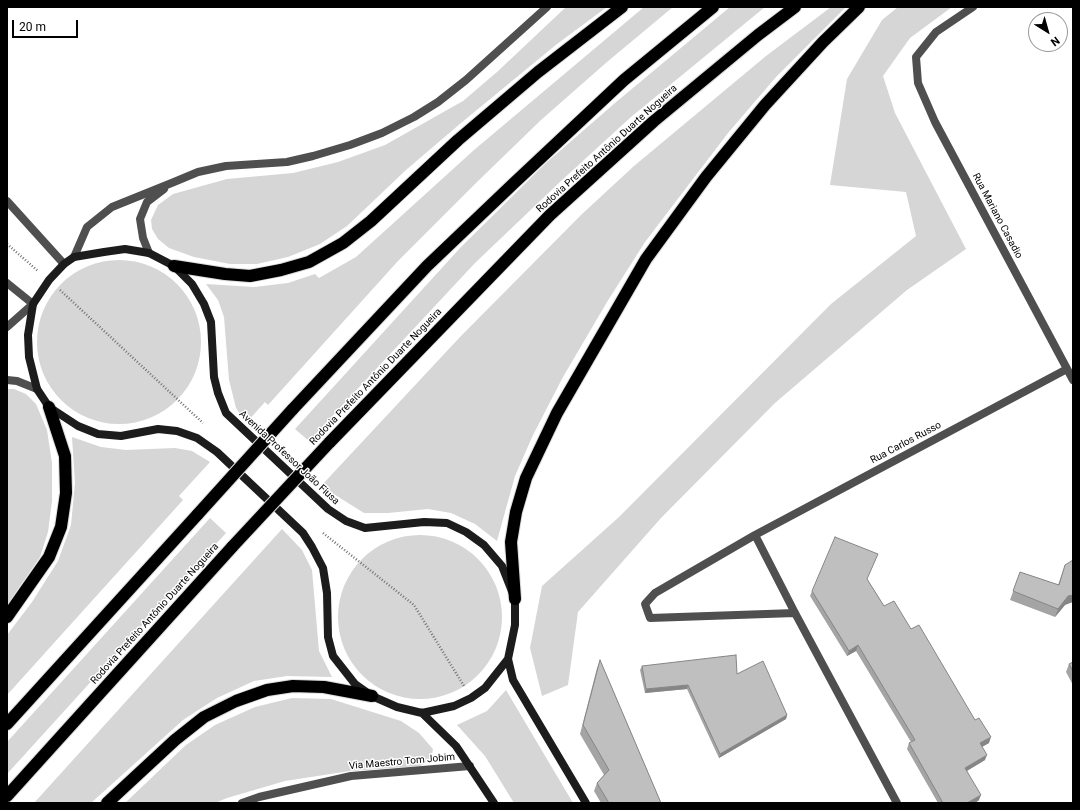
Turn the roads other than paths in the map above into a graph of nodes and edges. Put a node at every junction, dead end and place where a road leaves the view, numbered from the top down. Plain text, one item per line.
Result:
1 (547, 7) edge
2 (622, 7) edge
3 (713, 7) edge
4 (795, 7) edge
5 (859, 7) edge
6 (973, 7) edge
7 (174, 182) junction
8 (7, 201) edge
9 (149, 253) junction
10 (74, 257) junction
11 (64, 264) junction
12 (174, 266) junction
13 (7, 283) edge
14 (33, 304) junction
15 (7, 327) edge
16 (1067, 369) junction
17 (7, 380) edge
18 (1073, 380) edge
19 (37, 389) junction
20 (49, 407) junction
21 (755, 535) junction
22 (515, 599) junction
23 (795, 614) junction
24 (7, 617) edge
25 (508, 659) junction
26 (372, 696) junction
27 (422, 713) junction
28 (7, 724) edge
29 (470, 766) junction
30 (7, 796) edge
31 (107, 803) edge
32 (242, 803) edge
33 (494, 803) edge
34 (586, 803) edge
35 (897, 803) edge

1 - 7 street
2 - 12 highway
3 - 28 highway, bridge
4 - 30 highway, Rodovia Prefeito Antônio Duarte Nogueira, bridge
5 - 22 highway
6 - 16 street, Rua Mariano Casadio
7 - 9 street
7 - 10 street
8 - 11 street
9 - 10 main road, Avenida Professor João Fiusa
9 - 12 main road, Avenida Professor João Fiusa
10 - 11 main road, Avenida Professor João Fiusa
11 - 14 main road, Avenida Professor João Fiusa
12 - 22 main road, Avenida Professor João Fiusa
13 - 14 street
14 - 15 street
14 - 19 main road, Avenida Professor João Fiusa
16 - 18 street, Rua Mariano Casadio
16 - 21 street, Rua Carlos Russo
17 - 19 street
19 - 20 main road, Avenida Professor João Fiusa
20 - 24 highway
20 - 26 main road, Avenida Professor João Fiusa
21 - 23 street
21 - 23 street, Rua Carlos Russo
22 - 25 main road, Avenida Professor João Fiusa
23 - 35 street
25 - 27 main road, Avenida Professor João Fiusa
25 - 34 main road, Avenida Professor João Fiusa
26 - 27 main road, Avenida Professor João Fiusa
26 - 31 highway
27 - 29 main road
29 - 32 street, Via Maestro Tom Jobim
29 - 33 main road

